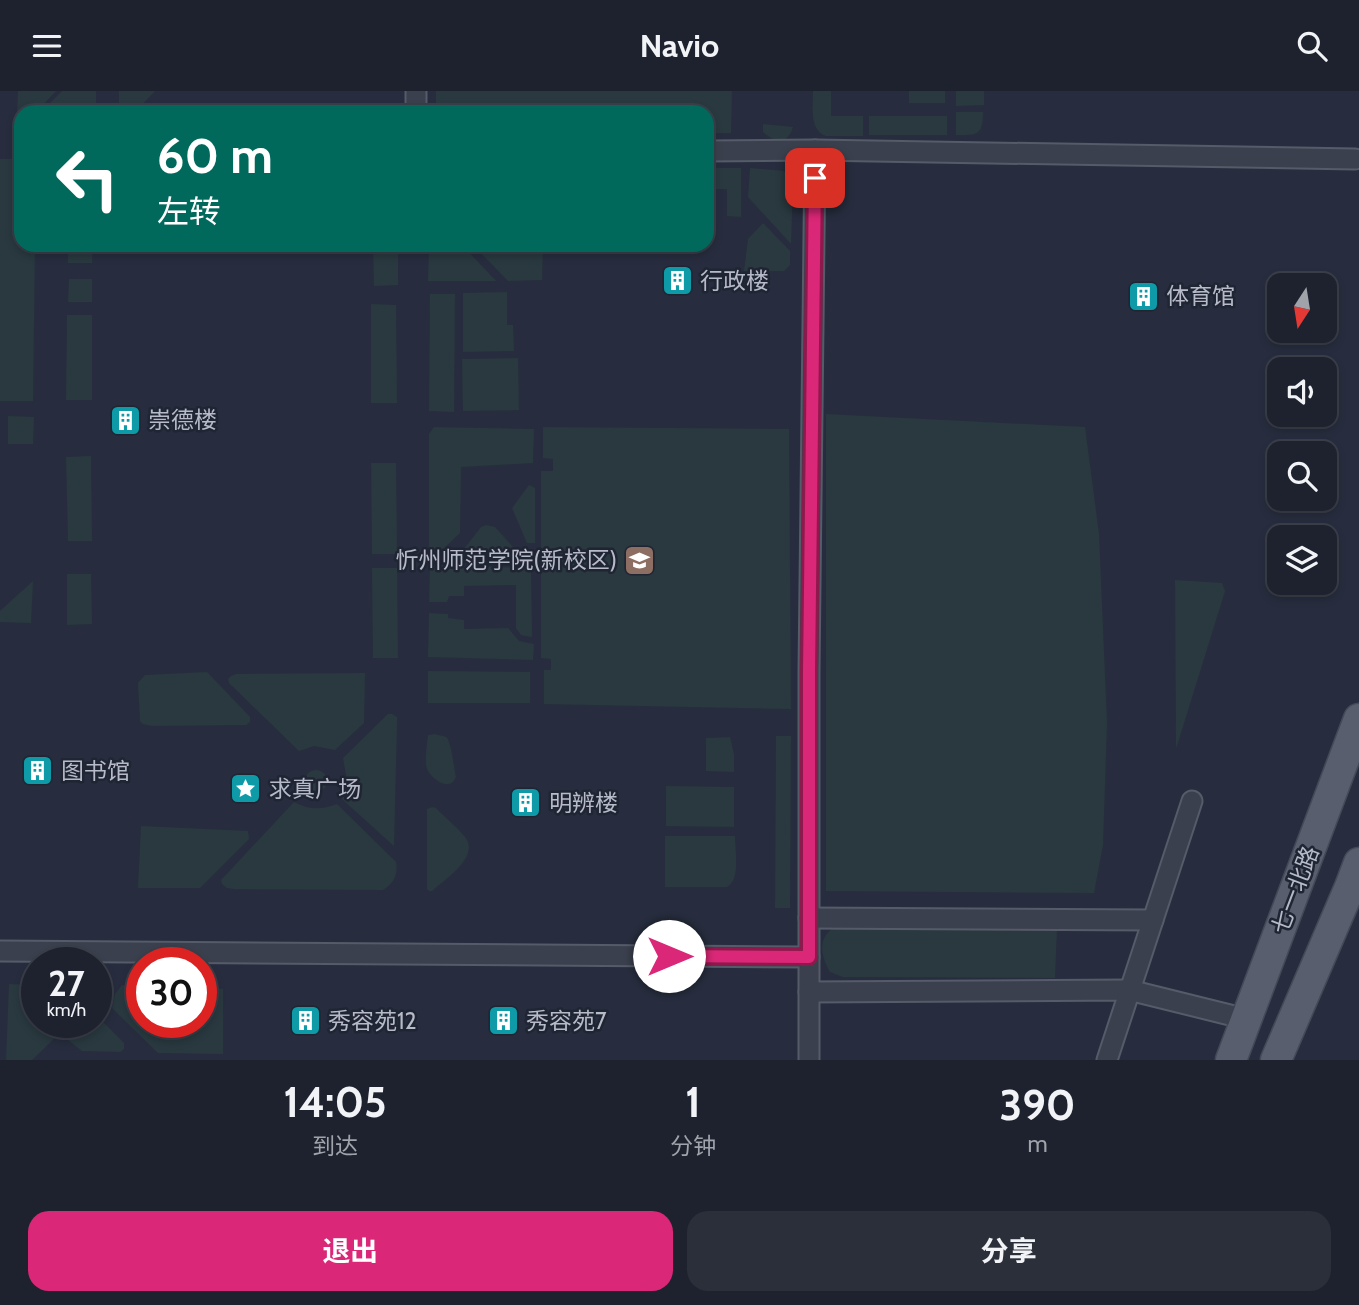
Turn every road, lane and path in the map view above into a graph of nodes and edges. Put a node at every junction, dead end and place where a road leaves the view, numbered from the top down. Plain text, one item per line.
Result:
1 (714, 151) edge
2 (815, 151) junction
3 (1355, 159) dead end
4 (1359, 719) edge
5 (1192, 801) dead end
6 (1359, 863) edge
7 (809, 918) junction
8 (1153, 920) junction
9 (0, 951) edge
10 (809, 957) junction
11 (1129, 990) junction
12 (809, 992) junction
13 (1246, 1019) junction
14 (809, 1060) edge
15 (1107, 1060) edge
16 (1231, 1060) edge
17 (1276, 1060) edge

1 - 2 street
2 - 3 street
2 - 7 street
4 - 13 main road, 七一北路
5 - 8 street
6 - 17 main road, 七一北路
7 - 8 street
7 - 10 street
8 - 11 street
9 - 10 street
10 - 12 street
11 - 12 street
11 - 13 street
11 - 15 street
12 - 14 street
13 - 16 main road, 七一北路

